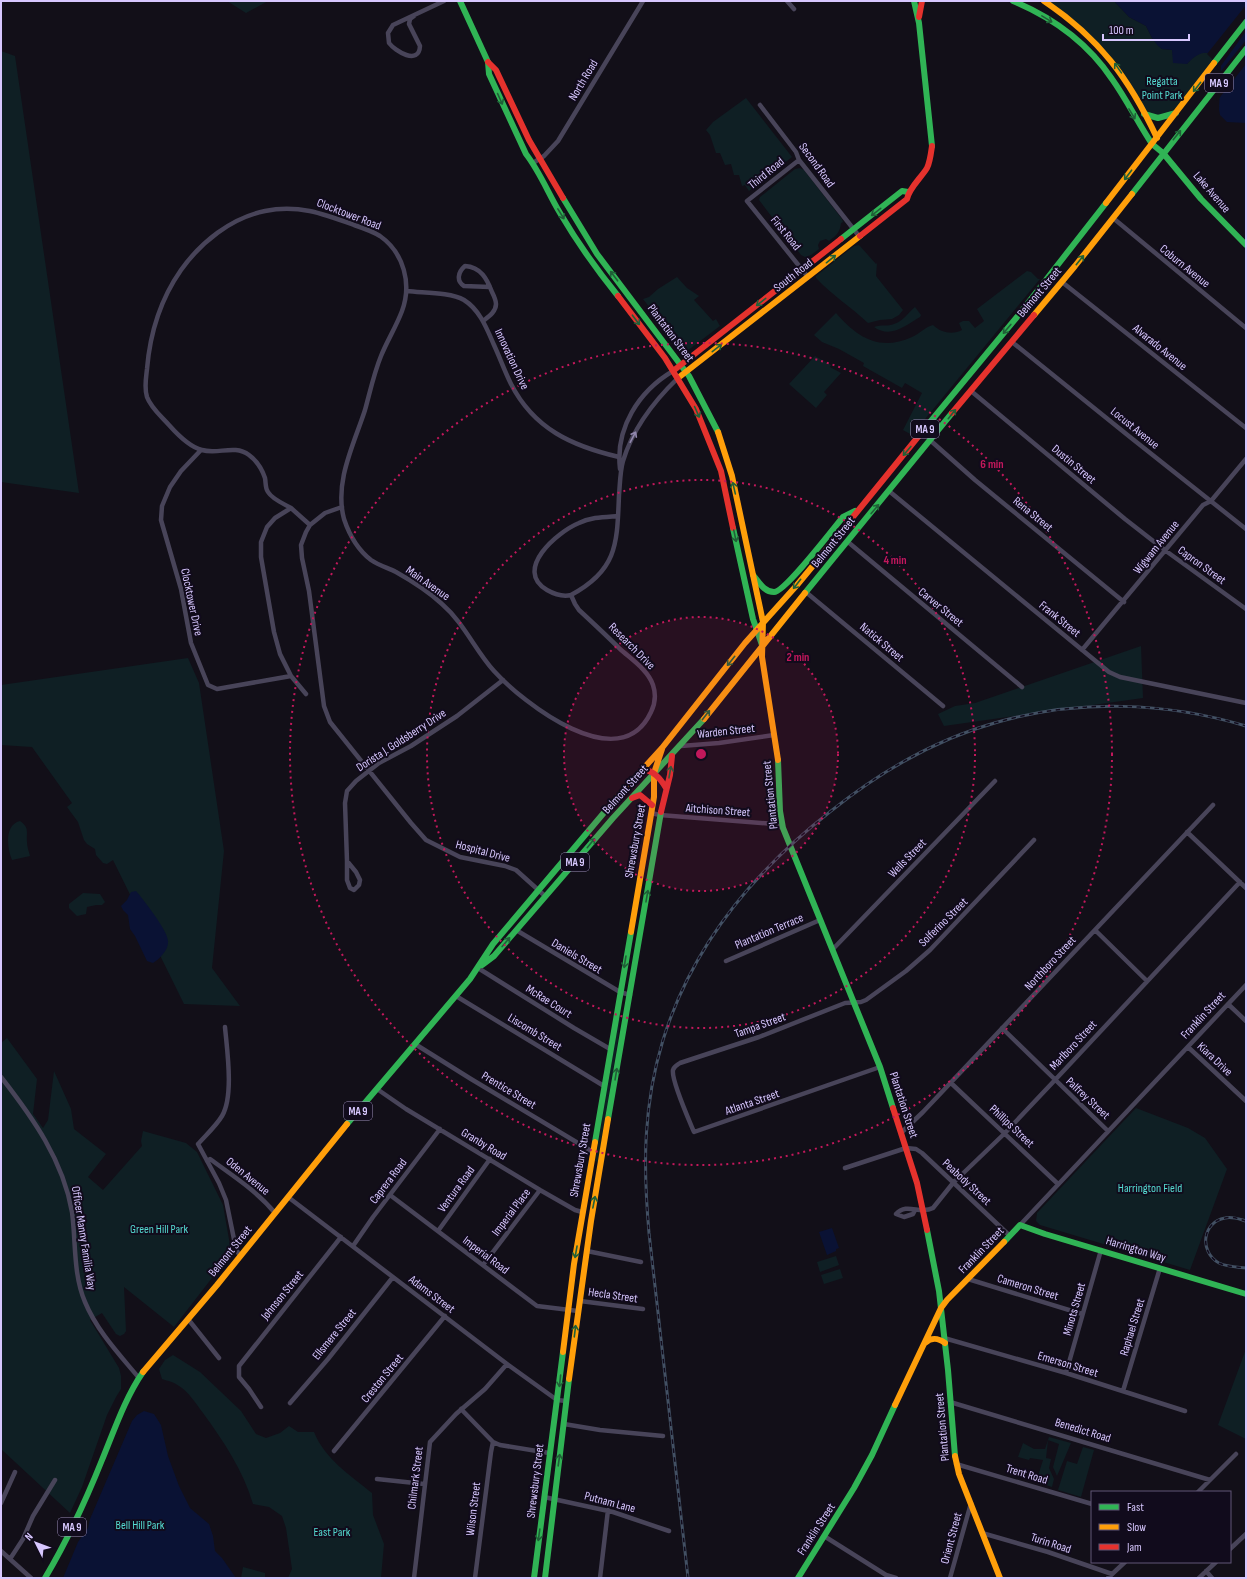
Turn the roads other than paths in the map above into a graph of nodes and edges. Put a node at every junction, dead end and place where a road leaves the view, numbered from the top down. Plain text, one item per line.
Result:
1 (444, 1) edge
2 (460, 1) edge
3 (643, 1) edge
4 (787, 1) edge
5 (914, 1) edge
6 (922, 1) edge
7 (1012, 1) edge
8 (1044, 1) edge
9 (794, 9) dead end
10 (414, 16) junction
11 (1246, 22) edge
12 (919, 23) junction
13 (1246, 49) edge
14 (488, 62) junction
15 (760, 105) dead end
16 (1177, 112) junction
17 (1144, 114) junction
18 (1157, 138) junction
19 (1152, 144) junction
20 (1163, 153) junction
21 (541, 159) junction
22 (798, 160) junction
23 (533, 164) junction
24 (908, 192) junction
25 (747, 201) joint
26 (1113, 218) junction
27 (854, 229) junction
28 (859, 236) junction
29 (1246, 245) edge
30 (802, 270) junction
31 (808, 277) junction
32 (1062, 282) junction
33 (490, 287) junction
34 (407, 291) junction
35 (483, 321) junction
36 (1246, 328) edge
37 (1012, 342) junction
38 (682, 365) junction
39 (673, 371) junction
40 (687, 372) junction
41 (678, 378) junction
42 (971, 390) junction
43 (1246, 428) edge
44 (931, 441) junction
45 (201, 450) junction
46 (618, 457) junction
47 (1246, 459) edge
48 (620, 474) junction
49 (889, 491) junction
50 (1211, 501) junction
51 (342, 507) junction
52 (290, 508) junction
53 (857, 510) junction
54 (618, 516) junction
55 (310, 525) junction
56 (1246, 529) edge
57 (848, 542) junction
58 (1166, 551) junction
59 (753, 575) junction
60 (807, 593) junction
61 (571, 595) junction
62 (1124, 602) junction
63 (1246, 609) edge
64 (763, 622) junction
65 (756, 631) junction
66 (762, 646) junction
67 (1082, 650) junction
68 (291, 676) junction
69 (503, 680) junction
70 (1022, 687) dead end
71 (306, 694) dead end
72 (1246, 703) edge
73 (943, 706) dead end
74 (774, 735) junction
75 (681, 746) junction
76 (662, 748) junction
77 (672, 756) junction
78 (642, 769) junction
79 (369, 771) junction
80 (654, 772) junction
81 (995, 781) dead end
82 (666, 788) junction
83 (629, 800) junction
84 (652, 805) junction
85 (1213, 805) dead end
86 (651, 813) junction
87 (660, 815) junction
88 (783, 828) junction
89 (1188, 832) junction
90 (1034, 840) dead end
91 (347, 861) junction
92 (1240, 882) junction
93 (1246, 888) edge
94 (539, 889) junction
95 (545, 896) junction
96 (820, 920) junction
97 (516, 930) junction
98 (1095, 930) junction
99 (833, 949) junction
100 (726, 961) dead end
101 (478, 968) junction
102 (1148, 981) junction
103 (1246, 985) edge
104 (620, 992) junction
105 (630, 995) junction
106 (456, 996) junction
107 (854, 1003) junction
108 (1228, 1004) junction
109 (1246, 1020) edge
110 (226, 1027) dead end
111 (1002, 1028) junction
112 (415, 1044) junction
113 (1188, 1047) junction
114 (610, 1049) junction
115 (880, 1067) junction
116 (674, 1069) joint
117 (1, 1077) edge
118 (1055, 1080) junction
119 (951, 1083) junction
120 (604, 1086) junction
121 (377, 1089) junction
122 (1246, 1101) edge
123 (440, 1129) junction
124 (1108, 1131) junction
125 (901, 1133) junction
126 (1005, 1133) junction
127 (906, 1148) junction
128 (593, 1152) junction
129 (490, 1159) junction
130 (207, 1161) junction
131 (845, 1168) dead end
132 (953, 1183) junction
133 (1058, 1184) junction
134 (540, 1190) junction
135 (390, 1195) junction
136 (288, 1197) junction
137 (915, 1210) dead end
138 (924, 1210) junction
139 (582, 1212) junction
140 (275, 1213) junction
141 (1020, 1225) junction
142 (438, 1231) junction
143 (1010, 1236) junction
144 (341, 1237) junction
145 (353, 1246) junction
146 (1102, 1250) junction
147 (587, 1251) junction
148 (240, 1256) junction
149 (641, 1262) dead end
150 (483, 1265) junction
151 (1160, 1268) junction
152 (393, 1277) junction
153 (968, 1279) junction
154 (1246, 1294) edge
155 (580, 1301) junction
156 (941, 1308) junction
157 (568, 1309) junction
158 (643, 1309) dead end
159 (578, 1311) junction
160 (1082, 1314) junction
161 (445, 1316) junction
162 (188, 1319) junction
163 (945, 1340) junction
164 (924, 1344) junction
165 (218, 1358) dead end
166 (506, 1364) junction
167 (1066, 1373) junction
168 (139, 1378) junction
169 (1123, 1391) junction
170 (557, 1400) junction
171 (566, 1401) junction
172 (950, 1402) junction
173 (290, 1403) dead end
174 (261, 1408) dead end
175 (461, 1410) junction
176 (1185, 1411) dead end
177 (564, 1424) junction
178 (663, 1436) dead end
179 (493, 1442) junction
180 (334, 1451) dead end
181 (549, 1453) junction
182 (1236, 1454) dead end
183 (956, 1464) junction
184 (15, 1472) dead end
185 (54, 1480) dead end
186 (377, 1480) dead end
187 (1210, 1480) junction
188 (424, 1484) junction
189 (1199, 1491) edge
190 (544, 1496) junction
191 (554, 1499) junction
192 (1, 1503) edge
193 (971, 1503) junction
194 (1091, 1504) edge
195 (608, 1510) junction
196 (669, 1531) dead end
197 (982, 1533) junction
198 (1246, 1534) edge
199 (824, 1536) junction
200 (1231, 1548) edge
201 (1, 1551) edge
202 (10, 1559) junction
203 (1124, 1563) edge
204 (1215, 1563) edge
205 (1206, 1571) junction
206 (1110, 1576) edge
207 (886, 1577) edge
208 (31, 1578) edge
209 (45, 1578) edge
210 (414, 1578) edge
211 (475, 1578) edge
212 (534, 1578) edge
213 (545, 1578) edge
214 (600, 1578) edge
215 (798, 1578) edge
216 (896, 1578) edge
217 (950, 1578) edge
218 (1000, 1578) edge
219 (1199, 1578) edge
220 (1212, 1578) edge

1 - 10 street
2 - 14 main road, Plantation Street
3 - 21 street, North Road
4 - 9 street
5 - 12 main road, South Road
6 - 12 main road, South Road
7 -> 19 main road
17 -> 8 main road
10 - 10 street
11 -> 16 main road, MA 9
12 - 24 main road, South Road
20 -> 13 main road, Belmont Street / MA 9
14 - 21 main road, Plantation Street
14 -> 23 main road, Plantation Street
15 - 22 street, Second Road
16 - 17 main road
16 - 18 main road, Belmont Street / MA 9
17 - 18 main road
18 - 19 main road, Belmont Street / MA 9
18 - 20 main road
19 - 20 main road
19 -> 53 main road, Belmont Street / MA 9
20 - 26 main road, Belmont Street / MA 9
20 - 29 main road, Lake Avenue
21 - 23 street, North Road
38 -> 21 main road, Plantation Street
22 - 25 street, Third Road
22 - 27 street, Second Road
23 -> 39 main road, Plantation Street
24 -> 27 main road, South Road
24 - 28 main road, South Road
25 - 30 street, First Road
32 -> 26 main road, Belmont Street / MA 9
26 - 36 street, Coburn Avenue
27 - 28 street, Second Road
27 - 30 main road, South Road
31 -> 28 main road, South Road
30 - 31 street, First Road
30 -> 38 main road, South Road
40 -> 31 main road, South Road
32 - 37 main road, Belmont Street / MA 9
32 - 43 street, Alvarado Avenue
33 - 33 street
33 - 35 street
34 - 35 street, Innovation Drive
34 - 45 street, Clocktower Road
34 - 51 street, Clocktower Road
35 - 46 street, Innovation Drive
37 - 42 main road, Belmont Street / MA 9
37 - 50 street, Locust Avenue
38 - 39 main road
38 - 40 main road, Plantation Street
39 - 41 main road, Plantation Street
39 - 46 street
40 - 41 main road
59 -> 40 main road, Plantation Street
48 -> 41 street
41 -> 65 main road, Plantation Street
44 -> 42 main road, Belmont Street / MA 9
42 - 58 street, Dustin Street
44 - 49 main road, Belmont Street / MA 9
44 - 62 street, Rena Street
45 - 52 street
45 - 68 street, Clocktower Drive
46 - 48 street
47 - 50 street, Wigwam Avenue
48 - 54 street
57 -> 49 main road, Belmont Street / MA 9
49 - 67 street, Frank Street
50 - 56 street, Locust Avenue
50 - 58 street, Wigwam Avenue
51 - 55 street
51 - 69 street, Main Avenue
52 - 55 street
52 - 68 street
53 - 59 main road
53 -> 64 main road, Belmont Street / MA 9
54 - 61 street
54 - 61 street
55 - 79 street
57 - 60 main road, Belmont Street / MA 9
57 - 70 street, Carver Street
58 - 62 street, Wigwam Avenue
58 - 63 street, Capron Street
59 - 64 main road, Plantation Street
60 - 66 main road, Belmont Street / MA 9
60 - 73 street, Natick Street
61 - 69 street, Research Drive
62 - 67 street, Wigwam Avenue
64 - 65 main road, Belmont Street / MA 9
64 - 66 main road, Plantation Street
65 - 66 main road, Plantation Street
65 -> 76 main road, Belmont Street / MA 9
66 - 74 main road, Plantation Street
75 -> 66 main road, Belmont Street / MA 9
67 - 72 street, Frank Street
68 - 71 street
69 - 79 street, Dorista J. Goldsberry Drive
74 - 75 street, Warden Street
74 - 88 main road, Plantation Street
75 - 77 main road, Belmont Street / MA 9
76 - 78 main road, Belmont Street / MA 9
76 - 80 main road, Shrewsbury Street
77 - 80 main road, Belmont Street / MA 9
82 -> 77 main road, Shrewsbury Street
78 - 80 main road
78 - 94 main road, Belmont Street / MA 9
79 - 91 street, Dorista J. Goldsberry Drive
79 - 94 street, Hospital Drive
80 - 82 main road
80 - 83 main road, Belmont Street / MA 9
80 - 84 main road, Shrewsbury Street
81 - 99 street, Wells Street
82 - 87 main road, Shrewsbury Street
83 - 84 main road
95 -> 83 main road, Belmont Street / MA 9
84 - 86 main road, Shrewsbury Street
85 - 89 street, Northboro Street
86 - 87 street, Aitchison Street
86 -> 104 main road, Shrewsbury Street
87 - 88 street, Aitchison Street
105 -> 87 main road, Shrewsbury Street
88 - 96 main road, Plantation Street
89 - 92 street
89 - 98 street, Northboro Street
90 - 107 street, Solferino Street
91 - 91 street, Dorista J. Goldsberry Drive
92 - 93 street
92 - 102 street, Marlboro Street
94 - 95 street, Hospital Drive
94 - 101 main road, Belmont Street / MA 9
95 - 97 main road, Belmont Street / MA 9
96 - 99 main road, Plantation Street
96 - 100 street, Plantation Terrace
101 -> 97 main road, Belmont Street / MA 9
97 - 104 street, Daniels Street
98 - 102 street
98 - 111 street, Northboro Street
99 - 107 main road, Plantation Street
101 - 106 main road, Belmont Street / MA 9
101 - 114 street, McRae Court
102 - 118 street, Marlboro Street
103 - 108 street, Franklin Street
104 - 105 street, Daniels Street
104 - 114 main road, Shrewsbury Street
147 -> 105 main road, Shrewsbury Street
106 - 112 main road, Belmont Street / MA 9
106 - 120 street, Liscomb Street
107 - 115 main road, Plantation Street
107 - 116 street, Tampa Street
108 - 109 street
108 - 113 street, Franklin Street
110 - 130 street
111 - 118 street, Palfrey Street
111 - 119 street, Northboro Street
112 - 121 main road, Belmont Street / MA 9
112 - 128 street, Prentice Street
113 - 122 street, Kiara Drive
113 - 124 street, Franklin Street
114 - 120 main road, Shrewsbury Street
115 - 116 street, Atlanta Street
115 - 125 main road, Plantation Street
117 - 168 street, Officer Manny Familia Way
118 - 124 street, Palfrey Street
118 - 126 street, Marlboro Street
119 - 125 street, Northboro Street
119 - 126 street, Phillips Street
120 - 128 main road, Shrewsbury Street
121 - 123 street, Granby Road
121 - 136 main road, Belmont Street / MA 9
123 - 129 street, Granby Road
123 - 135 street, Caprera Road
124 - 133 street, Franklin Street
125 - 127 main road, Plantation Street
126 - 132 street, Marlboro Street
126 - 133 street, Phillips Street
127 - 131 street
127 - 132 street, Peabody Street
127 - 138 main road, Plantation Street
128 - 139 main road, Shrewsbury Street
129 - 134 street, Granby Road
129 - 142 street, Ventura Road
130 - 140 street, Oden Avenue
130 - 148 street
132 - 138 street, Marlboro Street
132 - 143 street, Peabody Street
133 - 141 street, Franklin Street
134 - 139 street, Granby Road
134 - 150 street, Imperial Place
135 - 142 street, Imperial Road
135 - 145 street, Caprera Road
136 - 140 main road, Belmont Street / MA 9
136 - 144 street, Adams Street
137 - 138 street
138 - 156 main road, Plantation Street
139 -> 157 main road, Shrewsbury Street
140 - 148 main road, Belmont Street / MA 9
141 - 143 main road, Franklin Street
141 - 146 main road, Harrington Way
142 - 150 street, Imperial Road
143 - 153 main road, Franklin Street
144 - 145 street, Adams Street
144 - 174 street, Johnson Street
145 - 152 street, Adams Street
146 - 151 main road, Harrington Way
146 - 160 street, Minots Street
147 - 149 street
147 - 155 main road, Shrewsbury Street
148 - 162 main road, Belmont Street / MA 9
150 - 157 street, Imperial Road
151 - 154 main road, Harrington Way
151 - 169 street, Raphael Street
152 - 161 street, Adams Street
152 - 173 street, Ellsmere Street
153 - 156 main road, Franklin Street
153 - 160 street, Cameron Street
155 - 158 street, Hecla Street
155 - 159 main road, Shrewsbury Street
156 - 163 main road, Plantation Street
156 - 164 main road, Franklin Street
157 - 159 street, Imperial Road
157 -> 170 main road, Shrewsbury Street
171 -> 159 main road, Shrewsbury Street
160 - 167 street, Minots Street
161 - 166 street, Adams Street
161 - 180 street, Creston Street
162 - 165 street
162 - 168 main road, Belmont Street / MA 9
163 - 164 main road
163 - 167 street, Emerson Street
163 - 172 main road, Plantation Street
164 - 199 main road, Franklin Street
166 - 170 street, Adams Street
166 - 175 street, Chilmark Street
167 - 169 street, Emerson Street
168 - 209 main road, Belmont Street / MA 9
169 - 176 street, Emerson Street
170 - 171 street, Adams Street
170 - 181 main road, Shrewsbury Street
171 - 177 main road, Shrewsbury Street
172 - 183 main road, Plantation Street
172 - 187 street, Benedict Road
175 - 179 street
175 - 188 street, Chilmark Street
177 - 178 street
191 -> 177 main road, Shrewsbury Street
179 - 181 street
179 - 211 street, Wilson Street
181 - 190 main road, Shrewsbury Street
182 - 187 street
183 - 193 main road, Plantation Street
183 - 194 street, Trent Road
184 - 192 street
185 - 202 street
186 - 188 street
187 - 189 street
188 - 210 street, Chilmark Street
190 - 191 street, Putnam Lane
190 -> 212 main road, Shrewsbury Street
191 - 195 street, Putnam Lane
191 - 213 main road, Shrewsbury Street
193 - 197 main road, Plantation Street
193 - 217 street, Orient Street
195 - 196 street, Putnam Lane
195 - 214 street
197 - 206 street, Turin Road
197 - 218 main road, Plantation Street
198 - 200 street
199 - 207 street
199 - 215 main road, Franklin Street
201 - 202 street
202 - 208 street
203 - 206 street
204 - 205 street
205 - 219 street
205 - 220 street
207 - 216 street

